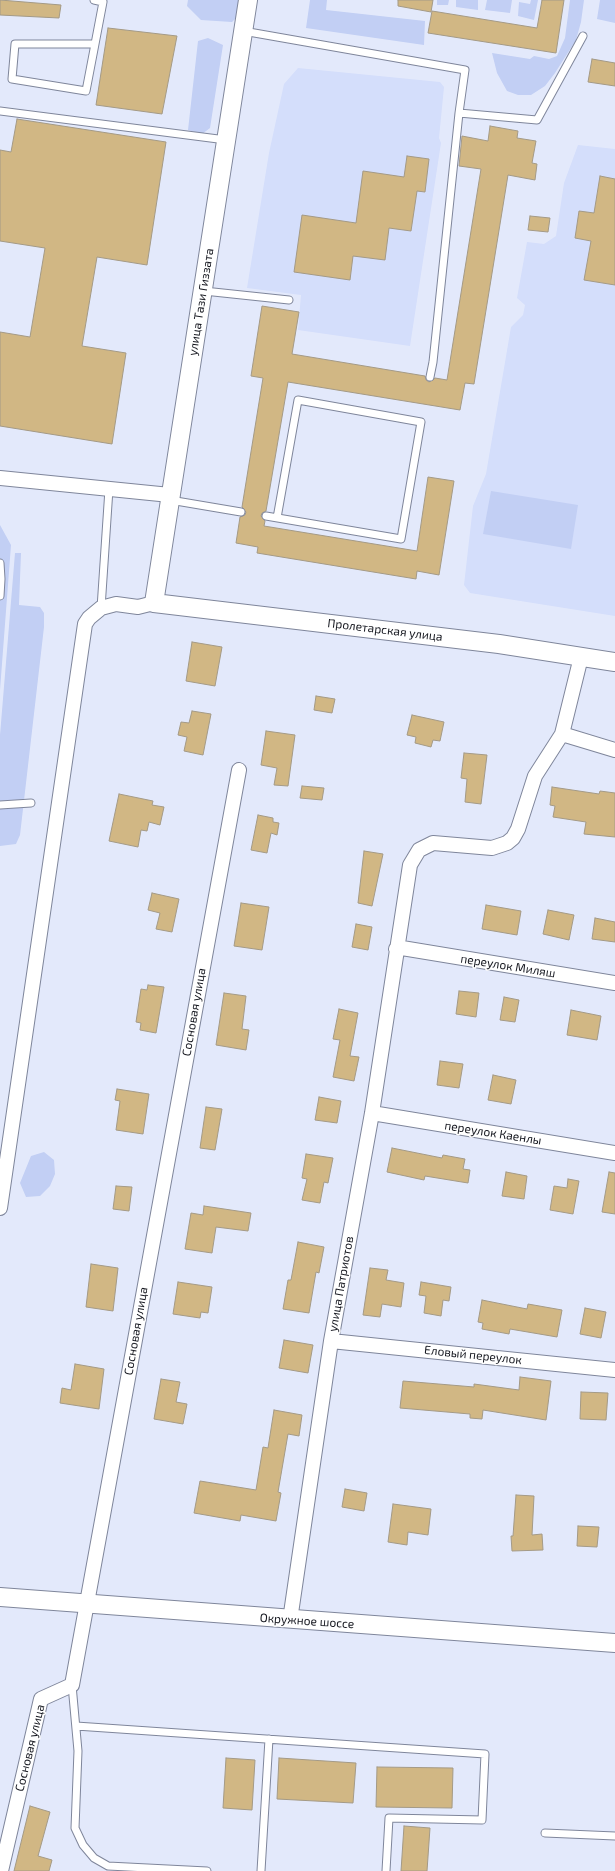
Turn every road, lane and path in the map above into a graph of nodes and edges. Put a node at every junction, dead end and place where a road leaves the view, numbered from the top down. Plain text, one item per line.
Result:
1 (94, 0) edge
2 (248, 0) edge
3 (103, 1) edge
4 (243, 31) junction
5 (583, 36) dead end
6 (95, 44) junction
7 (0, 111) edge
8 (459, 112) junction
9 (226, 140) junction
10 (203, 291) junction
11 (289, 300) dead end
12 (430, 377) dead end
13 (0, 478) edge
14 (109, 489) junction
15 (170, 498) junction
16 (241, 512) dead end
17 (266, 516) dead end
18 (277, 518) junction
19 (0, 563) edge
20 (0, 596) edge
21 (154, 603) junction
22 (101, 608) junction
23 (581, 657) junction
24 (615, 662) edge
25 (562, 734) junction
26 (615, 750) edge
27 (239, 770) dead end
28 (31, 803) dead end
29 (0, 805) edge
30 (399, 948) junction
31 (615, 983) edge
32 (372, 1113) junction
33 (615, 1154) edge
34 (0, 1208) edge
35 (331, 1341) junction
36 (615, 1370) edge
37 (0, 1597) edge
38 (86, 1604) junction
39 (290, 1620) junction
40 (615, 1643) edge
41 (72, 1685) junction
42 (76, 1726) junction
43 (269, 1739) junction
44 (545, 1833) dead end
45 (615, 1836) edge
46 (0, 1871) edge
47 (207, 1871) edge
48 (261, 1871) edge
49 (386, 1871) edge

1 - 3 lane
2 - 4 street, улица Тази Гиззата
3 - 6 lane
4 - 8 lane
4 - 9 street, улица Тази Гиззата
5 - 8 lane
6 - 6 lane
7 - 9 lane
8 - 12 lane
9 - 10 street, улица Тази Гиззата
10 - 11 lane
10 - 15 street, улица Тази Гиззата
13 - 14 street
14 - 15 street
14 - 22 lane
15 - 16 lane
15 - 21 street, улица Тази Гиззата
17 - 18 lane
18 - 18 lane
19 - 20 lane
21 - 22 street
21 - 23 street, Пролетарская улица
22 - 34 street
23 - 24 street, Пролетарская улица
23 - 25 street, улица Патриотов
25 - 26 street
25 - 30 street, улица Патриотов
27 - 38 street, Сосновая улица
28 - 29 lane
30 - 31 street, переулок Миляш
30 - 32 street, улица Патриотов
32 - 33 street, переулок Каенлы
32 - 35 street, улица Патриотов
35 - 36 street, Еловый переулок
35 - 39 street, улица Патриотов
37 - 38 street, Окружное шоссе
38 - 39 street, Окружное шоссе
38 - 41 street, Сосновая улица
39 - 40 street, Окружное шоссе
41 - 42 lane
41 - 46 street, Сосновая улица
42 - 43 lane
42 - 47 lane
43 - 48 lane
43 - 49 lane
44 - 45 lane

